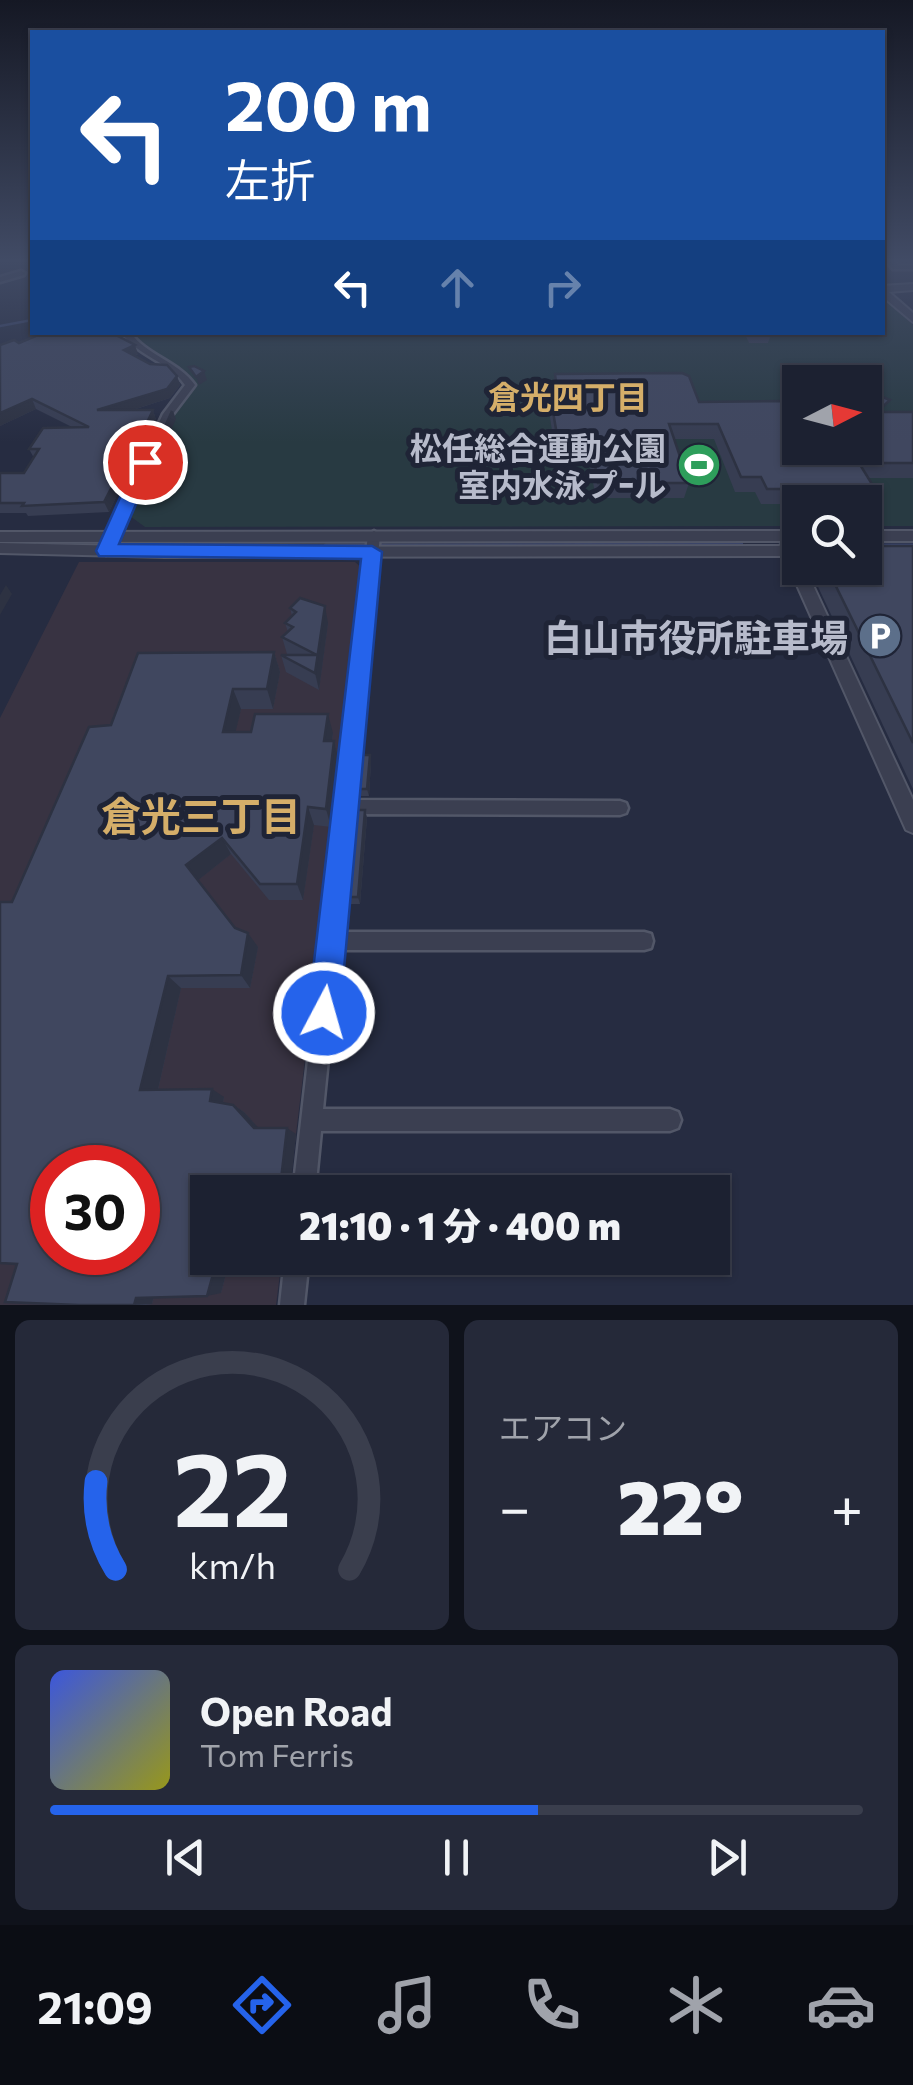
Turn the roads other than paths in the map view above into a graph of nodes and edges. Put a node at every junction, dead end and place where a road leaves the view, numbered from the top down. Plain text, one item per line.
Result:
1 (127, 335) edge
2 (882, 536) edge
3 (913, 536) edge
4 (0, 537) edge
5 (70, 543) junction
6 (110, 543) junction
7 (373, 544) junction
8 (782, 544) edge
9 (0, 548) edge
10 (882, 552) edge
11 (913, 552) edge
12 (811, 585) edge
13 (347, 807) junction
14 (620, 808) dead end
15 (913, 823) edge
16 (332, 941) junction
17 (644, 941) dead end
18 (312, 1120) junction
19 (670, 1120) dead end
20 (306, 1175) edge
21 (295, 1275) edge
22 (292, 1305) edge

1 - 6 street
2 - 3 street
4 - 5 street
5 - 6 street
5 - 9 street
6 - 7 street
7 - 8 street
7 - 13 street
10 - 11 street
12 - 15 street
13 - 14 street
13 - 16 street
16 - 17 street
16 - 18 street
18 - 19 street
18 - 20 street
21 - 22 street

